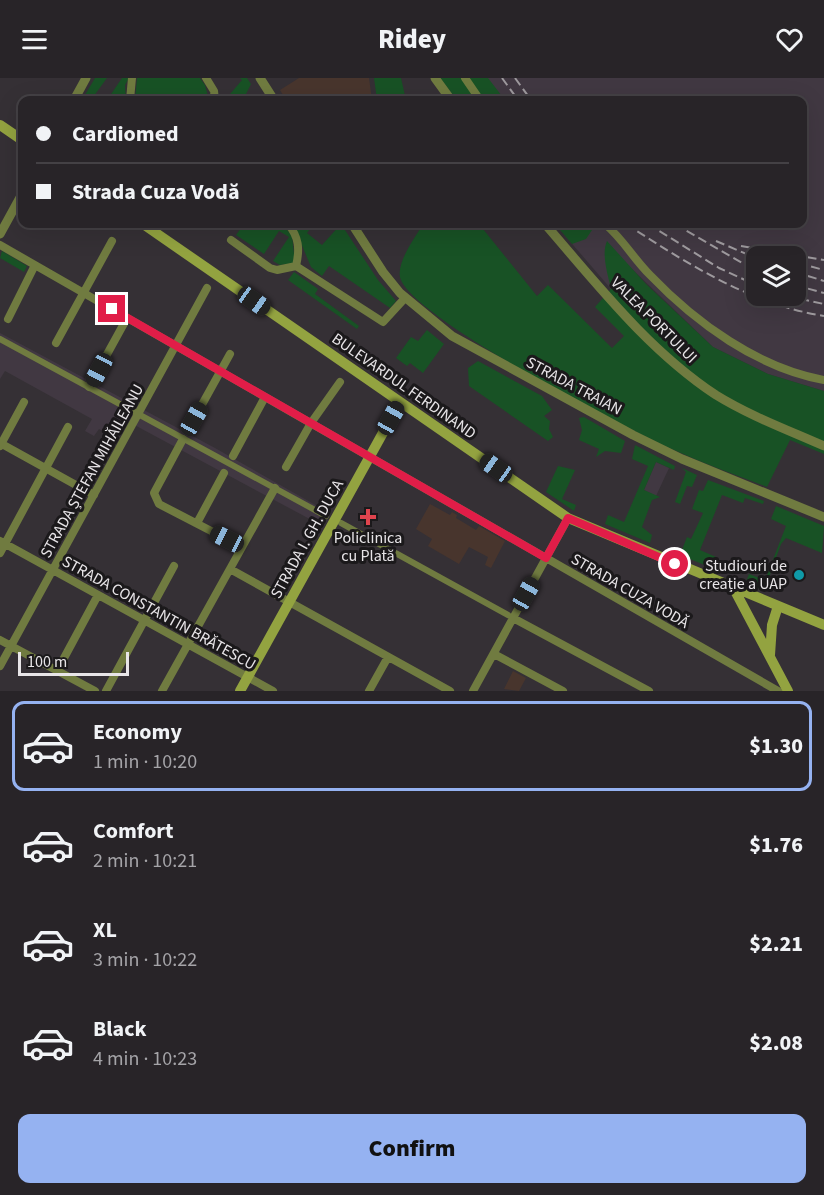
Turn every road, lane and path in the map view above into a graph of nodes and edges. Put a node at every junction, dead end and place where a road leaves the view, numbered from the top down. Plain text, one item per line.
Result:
1 (86, 78) edge
2 (132, 78) edge
3 (206, 78) edge
4 (260, 78) edge
5 (435, 78) edge
6 (465, 78) edge
7 (76, 96) edge
8 (130, 96) edge
9 (215, 96) edge
10 (271, 96) edge
11 (448, 96) edge
12 (477, 96) edge
13 (0, 125) edge
14 (18, 137) edge
15 (18, 201) edge
16 (148, 228) edge
17 (291, 228) edge
18 (355, 228) edge
19 (548, 228) edge
20 (610, 228) edge
21 (0, 234) edge
22 (231, 240) dead end
23 (112, 241) dead end
24 (0, 245) edge
25 (35, 265) junction
26 (296, 266) junction
27 (207, 288) dead end
28 (84, 293) junction
29 (405, 298) junction
30 (127, 318) junction
31 (8, 319) dead end
32 (0, 339) edge
33 (56, 343) dead end
34 (176, 346) junction
35 (230, 354) dead end
36 (220, 371) junction
37 (824, 380) edge
38 (340, 382) dead end
39 (89, 387) junction
40 (265, 397) junction
41 (24, 402) dead end
42 (400, 402) junction
43 (138, 414) junction
44 (194, 419) dead end
45 (311, 423) junction
46 (68, 427) dead end
47 (183, 439) junction
48 (1, 444) edge
49 (824, 446) edge
50 (370, 457) junction
51 (231, 460) junction
52 (286, 467) dead end
53 (46, 468) junction
54 (224, 473) joint
55 (275, 488) junction
56 (94, 495) junction
57 (326, 516) dead end
58 (824, 517) edge
59 (568, 518) junction
60 (197, 523) junction
61 (341, 523) dead end
62 (2, 543) edge
63 (242, 547) junction
64 (0, 553) edge
65 (546, 558) junction
66 (174, 566) dead end
67 (230, 569) junction
68 (53, 570) junction
69 (734, 588) junction
70 (98, 595) junction
71 (289, 602) junction
72 (778, 606) junction
73 (511, 616) junction
74 (145, 620) junction
75 (824, 625) edge
76 (0, 640) edge
77 (188, 644) junction
78 (11, 646) junction
79 (494, 654) junction
80 (770, 655) junction
81 (388, 657) junction
82 (0, 666) edge
83 (57, 671) junction
84 (248, 677) junction
85 (94, 691) edge
86 (106, 691) edge
87 (162, 691) edge
88 (240, 691) edge
89 (273, 691) edge
90 (369, 691) edge
91 (450, 691) edge
92 (473, 691) edge
93 (563, 691) edge
94 (649, 691) edge
95 (778, 691) edge
96 (788, 691) edge

1 - 7 street
2 - 8 street
3 - 9 street
4 - 10 street
5 - 11 street
6 - 12 street
13 - 14 main road
15 - 21 street
16 - 42 main road, BULEVARDUL FERDINAND
17 - 26 street
18 - 29 street, STRADA TRAIAN
19 - 49 street, VALEA PORTULUI
20 - 37 street
22 - 26 street
23 - 28 street
24 - 25 street, STRADA CUZA VODĂ
25 - 28 street, STRADA CUZA VODĂ
25 - 31 street
26 - 29 street
27 - 34 street, STRADA ȘTEFAN MIHĂILEANU
28 - 30 street, STRADA CUZA VODĂ
28 - 33 street
29 - 58 street, STRADA TRAIAN
30 - 34 street, STRADA CUZA VODĂ
30 - 39 street
32 - 39 street
34 - 36 street, STRADA CUZA VODĂ
34 - 43 street, STRADA ȘTEFAN MIHĂILEANU
35 - 36 street
36 - 40 street, STRADA CUZA VODĂ
36 - 44 street
38 - 45 street
39 - 43 street
40 - 45 street, STRADA CUZA VODĂ
40 - 51 street
41 - 48 street
42 - 50 main road, STRADA I. GH. DUCA
42 - 59 main road, BULEVARDUL FERDINAND
43 - 47 street
43 - 56 street, STRADA ȘTEFAN MIHĂILEANU
45 - 50 street, STRADA CUZA VODĂ
45 - 52 street
46 - 53 street
47 - 51 street
47 - 60 street
48 - 53 street
50 - 65 street, STRADA CUZA VODĂ
50 - 71 main road, STRADA I. GH. DUCA
51 - 54 street
51 - 55 street
53 - 56 street
53 - 62 street
54 - 60 street
55 - 57 street
55 - 63 street
56 - 68 street, STRADA ȘTEFAN MIHĂILEANU
59 - 65 street
59 - 69 main road, BULEVARDUL FERDINAND
60 - 63 street
61 - 73 street
62 - 64 street
62 - 68 street, STRADA CONSTANTIN BRĂTESCU
63 - 67 street
65 - 73 street
65 - 95 street, STRADA CUZA VODĂ
66 - 74 street
67 - 71 street
67 - 77 street
68 - 70 street, STRADA CONSTANTIN BRĂTESCU
68 - 78 street, STRADA ȘTEFAN MIHĂILEANU
69 - 72 main road, BULEVARDUL FERDINAND
69 - 80 main road
70 - 74 street, STRADA CONSTANTIN BRĂTESCU
70 - 83 street
71 - 81 street
71 - 84 main road, STRADA I. GH. DUCA
72 - 75 main road, BULEVARDUL FERDINAND
72 - 80 main road
73 - 79 street
73 - 94 street
74 - 77 street, STRADA CONSTANTIN BRĂTESCU
74 - 86 street
76 - 78 street
77 - 84 street, STRADA CONSTANTIN BRĂTESCU
77 - 87 street
78 - 82 street, STRADA ȘTEFAN MIHĂILEANU
78 - 83 street
79 - 92 street
79 - 93 street
80 - 96 main road
81 - 90 street
81 - 91 street
83 - 85 street
84 - 88 main road, STRADA I. GH. DUCA
84 - 89 street, STRADA CONSTANTIN BRĂTESCU

